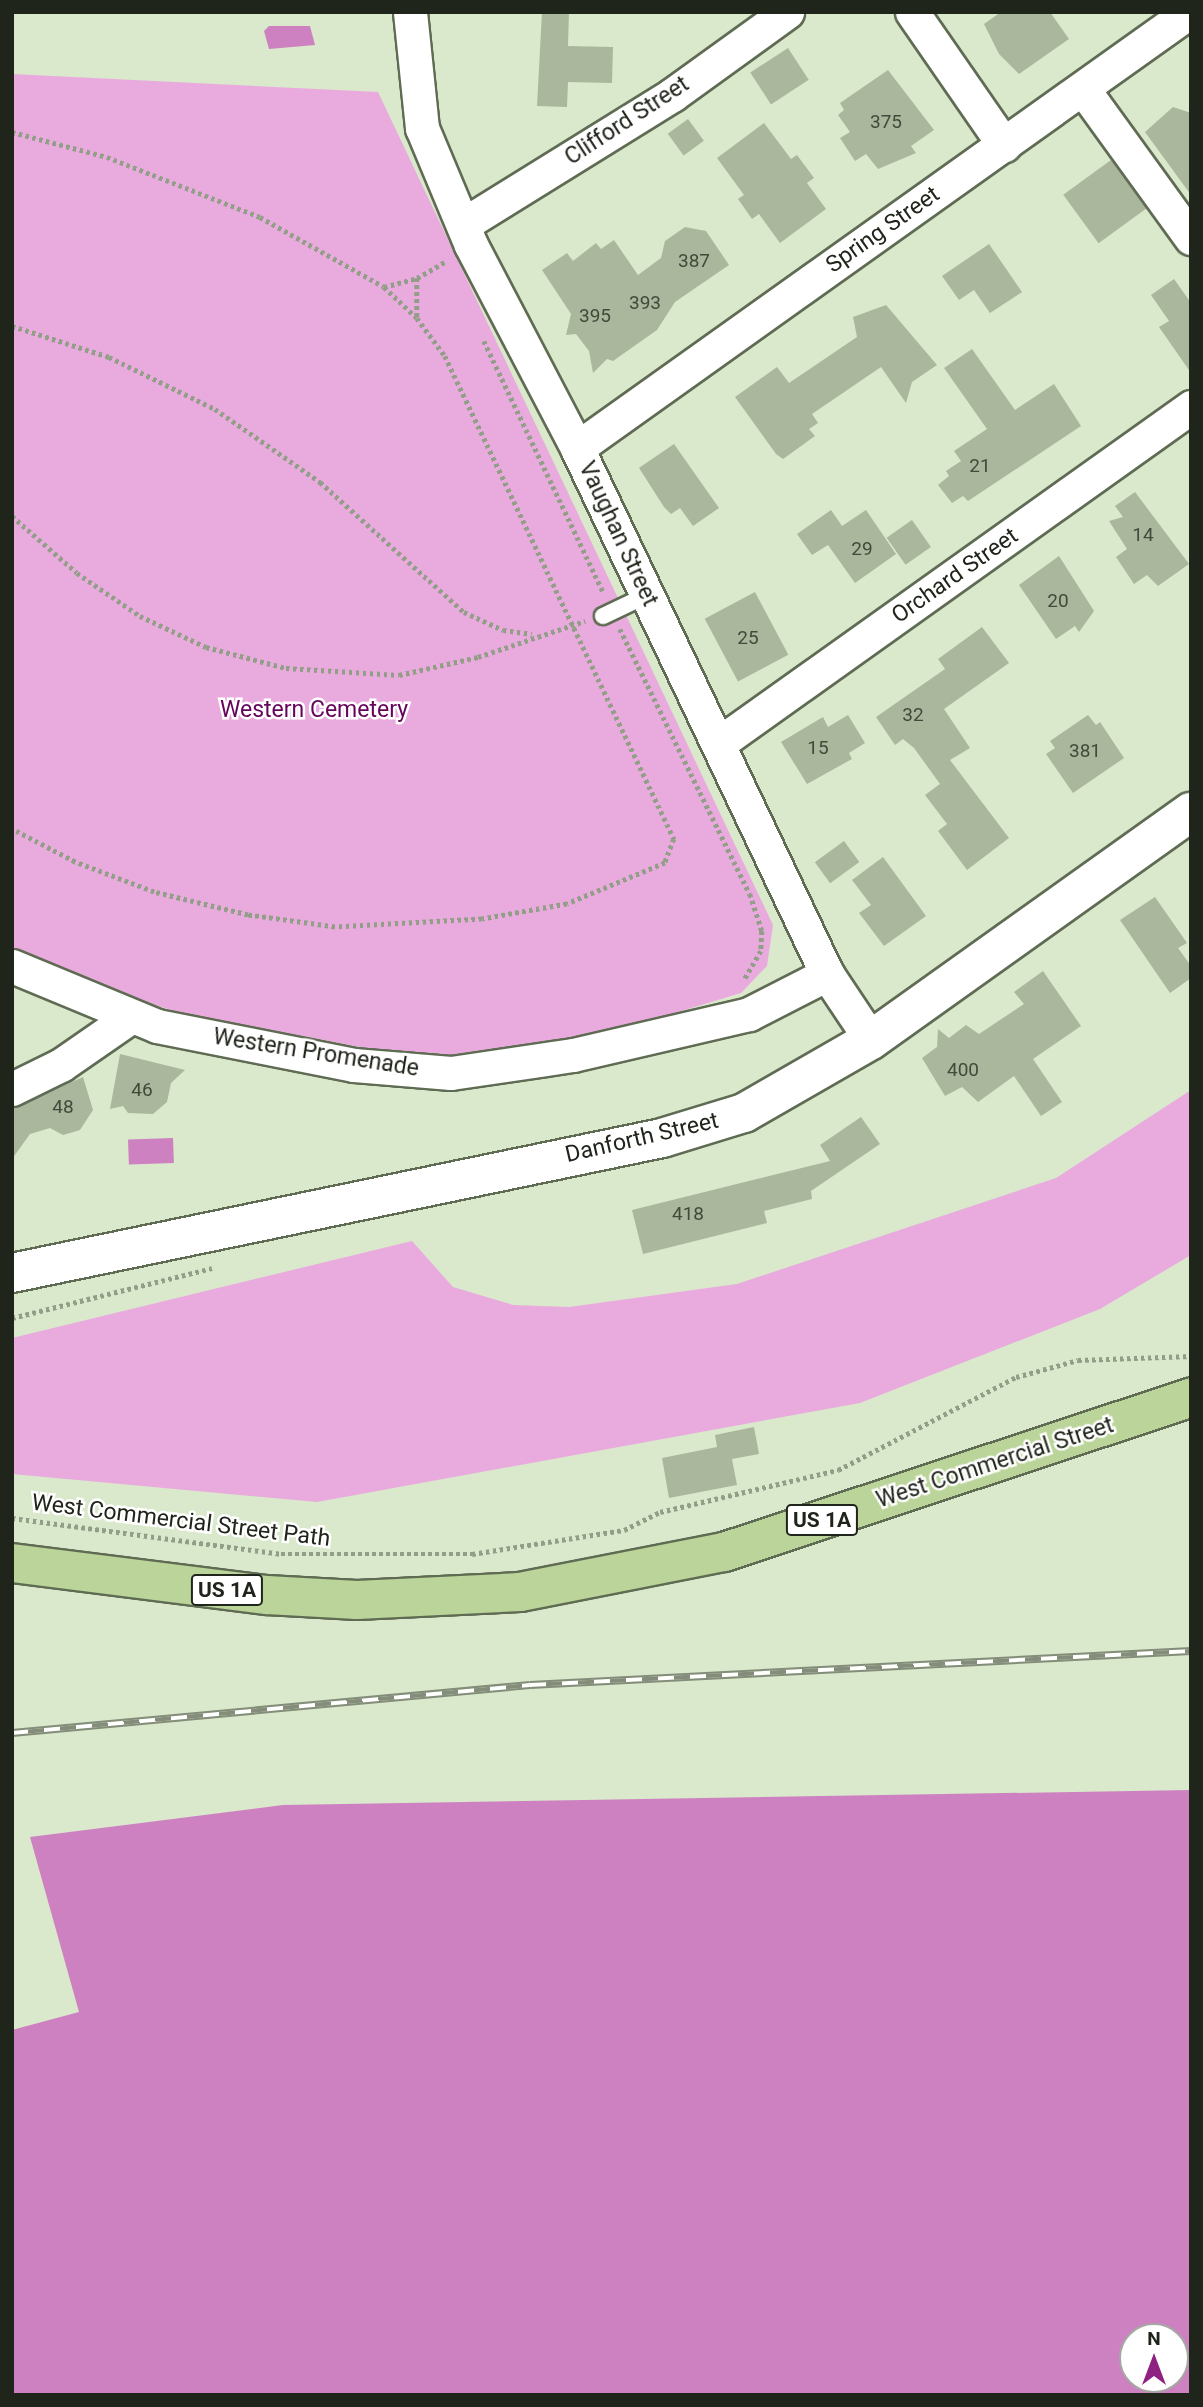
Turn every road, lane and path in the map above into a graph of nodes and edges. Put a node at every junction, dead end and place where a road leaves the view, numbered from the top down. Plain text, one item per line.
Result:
1 (410, 12) edge
2 (787, 12) edge
3 (912, 12) edge
4 (1189, 12) edge
5 (1083, 89) junction
6 (12, 132) edge
7 (1004, 145) junction
8 (1191, 238) edge
9 (460, 243) junction
10 (452, 274) dead end
11 (417, 278) junction
12 (384, 287) junction
13 (417, 318) junction
14 (12, 326) edge
15 (482, 336) dead end
16 (1191, 407) edge
17 (577, 448) junction
18 (12, 516) edge
19 (647, 595) junction
20 (608, 615) junction
21 (573, 625) junction
22 (537, 634) junction
23 (718, 744) junction
24 (1191, 812) edge
25 (12, 829) edge
26 (12, 966) edge
27 (827, 974) junction
28 (740, 986) dead end
29 (129, 1018) junction
30 (871, 1040) junction
31 (12, 1089) edge
32 (12, 1273) edge
33 (1191, 1356) edge
34 (1191, 1398) edge
35 (12, 1517) edge
36 (12, 1563) edge

1 - 9 street, Vaughan Street
2 - 9 street, Clifford Street
3 - 7 street
4 - 5 street, Spring Street
5 - 7 street, Spring Street
5 - 8 street
6 - 12 path
7 - 17 street, Spring Street
9 - 10 path
9 - 11 path
9 - 17 street, Vaughan Street
11 - 12 path
11 - 13 path
12 - 13 path
13 - 21 path
14 - 22 path
15 - 20 path
16 - 23 street, Orchard Street
17 - 19 street, Vaughan Street
18 - 22 path
19 - 20 lane
19 - 23 street, Vaughan Street
20 - 21 path
20 - 28 path
21 - 22 path
21 - 25 path
23 - 27 street, Vaughan Street
24 - 30 street, Danforth Street
26 - 29 street, Western Promenade
27 - 29 street, Western Promenade
27 - 30 street, Vaughan Street
29 - 31 street
30 - 32 street, Danforth Street
33 - 35 path, West Commercial Street Path
34 - 36 main road, West Commercial Street / US 1A

